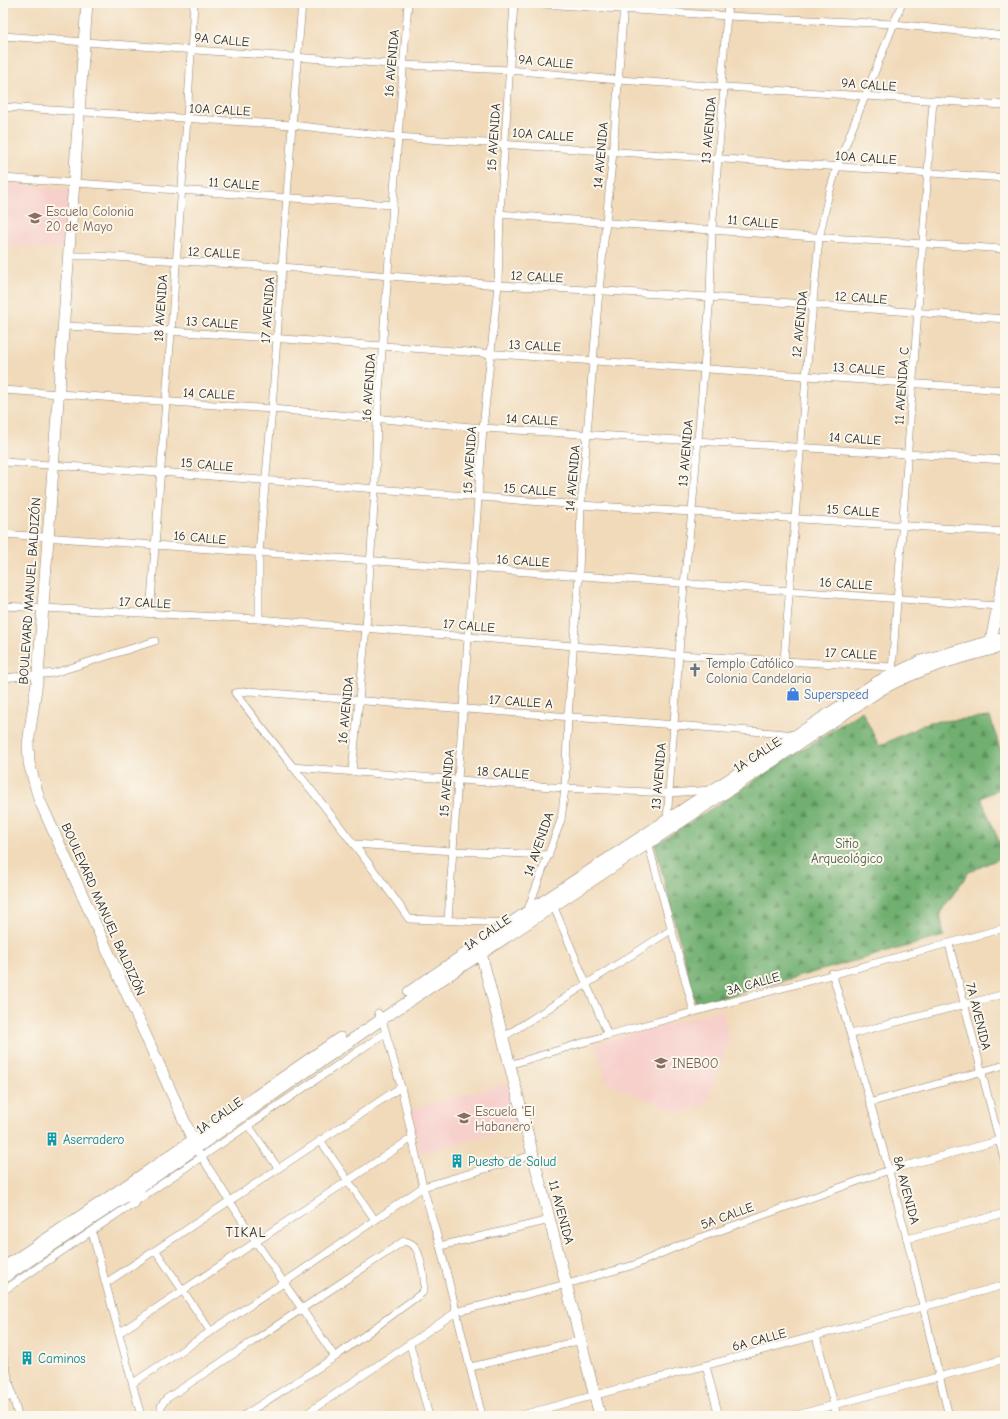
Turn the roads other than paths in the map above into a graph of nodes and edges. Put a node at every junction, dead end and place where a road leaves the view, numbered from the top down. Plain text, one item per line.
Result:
1 (87, 3) edge
2 (194, 3) edge
3 (302, 3) edge
4 (408, 3) edge
5 (514, 3) edge
6 (528, 3) edge
7 (728, 3) edge
8 (902, 3) edge
9 (624, 6) edge
10 (728, 16) junction
11 (894, 24) junction
12 (3, 36) edge
13 (1005, 36) edge
14 (84, 42) junction
15 (190, 49) junction
16 (298, 58) junction
17 (404, 65) junction
18 (509, 70) junction
19 (618, 80) junction
20 (722, 86) junction
21 (864, 95) junction
22 (933, 100) junction
23 (1005, 105) edge
24 (3, 107) edge
25 (79, 113) junction
26 (187, 119) junction
27 (292, 125) junction
28 (397, 137) junction
29 (504, 144) junction
30 (613, 152) junction
31 (718, 159) junction
32 (837, 168) junction
33 (927, 173) junction
34 (3, 178) edge
35 (1005, 178) edge
36 (74, 183) junction
37 (182, 191) junction
38 (287, 199) junction
39 (393, 205) junction
40 (500, 214) junction
41 (607, 223) junction
42 (712, 230) junction
43 (819, 239) junction
44 (923, 244) junction
45 (1005, 249) edge
46 (68, 256) junction
47 (175, 262) junction
48 (282, 267) junction
49 (388, 277) junction
50 (498, 286) junction
51 (599, 291) junction
52 (710, 297) junction
53 (813, 306) junction
54 (918, 313) junction
55 (1005, 319) edge
56 (64, 326) junction
57 (170, 331) junction
58 (277, 339) junction
59 (382, 347) junction
60 (490, 355) junction
61 (594, 361) junction
62 (704, 369) junction
63 (806, 376) junction
64 (913, 384) junction
65 (3, 390) edge
66 (1005, 390) edge
67 (58, 394) junction
68 (165, 403) junction
69 (272, 409) junction
70 (377, 419) junction
71 (483, 428) junction
72 (588, 434) junction
73 (698, 442) junction
74 (800, 447) junction
75 (908, 454) junction
76 (1005, 460) edge
77 (3, 462) edge
78 (54, 466) junction
79 (160, 472) junction
80 (266, 481) junction
81 (375, 490) junction
82 (479, 498) junction
83 (581, 505) junction
84 (692, 511) junction
85 (795, 518) junction
86 (903, 526) junction
87 (1005, 532) edge
88 (3, 534) edge
89 (47, 537) junction
90 (155, 545) junction
91 (259, 554) junction
92 (370, 561) junction
93 (473, 568) junction
94 (1005, 569) edge
95 (579, 575) junction
96 (684, 584) junction
97 (790, 591) junction
98 (898, 599) junction
99 (3, 606) edge
100 (998, 606) junction
101 (43, 608) junction
102 (150, 614) junction
103 (259, 619) junction
104 (366, 628) junction
105 (468, 636) junction
106 (1005, 638) edge
107 (155, 641) dead end
108 (992, 645) junction
109 (1005, 646) edge
110 (575, 647) junction
111 (679, 655) junction
112 (784, 661) junction
113 (892, 671) junction
114 (38, 675) junction
115 (3, 678) edge
116 (879, 686) junction
117 (358, 701) junction
118 (463, 709) junction
119 (568, 716) junction
120 (674, 724) junction
121 (800, 738) junction
122 (292, 767) junction
123 (352, 772) junction
124 (459, 781) junction
125 (565, 788) junction
126 (714, 790) junction
127 (669, 793) junction
128 (667, 821) junction
129 (648, 843) junction
130 (355, 844) junction
131 (452, 851) junction
132 (549, 855) junction
133 (553, 905) junction
134 (527, 912) junction
135 (448, 920) junction
136 (516, 926) junction
137 (1005, 928) edge
138 (671, 930) junction
139 (949, 944) junction
140 (479, 950) junction
141 (832, 973) junction
142 (586, 985) junction
143 (1005, 994) edge
144 (964, 1006) junction
145 (694, 1012) junction
146 (380, 1016) junction
147 (385, 1033) junction
148 (608, 1034) junction
149 (851, 1034) junction
150 (502, 1038) junction
151 (509, 1065) junction
152 (1005, 1065) edge
153 (980, 1071) junction
154 (400, 1087) junction
155 (872, 1102) junction
156 (248, 1125) junction
157 (412, 1138) junction
158 (320, 1140) junction
159 (1002, 1140) edge
160 (197, 1148) junction
161 (533, 1156) junction
162 (1005, 1163) edge
163 (278, 1168) junction
164 (889, 1170) junction
165 (153, 1173) junction
166 (347, 1181) junction
167 (140, 1187) junction
168 (424, 1187) junction
169 (230, 1202) junction
170 (133, 1204) junction
171 (1005, 1213) edge
172 (375, 1220) junction
173 (550, 1220) junction
174 (92, 1232) junction
175 (907, 1239) junction
176 (256, 1242) junction
177 (440, 1246) junction
178 (36, 1251) junction
179 (156, 1251) junction
180 (3, 1268) edge
181 (3, 1278) edge
182 (285, 1282) junction
183 (106, 1283) junction
184 (566, 1284) junction
185 (1005, 1285) edge
186 (3, 1291) edge
187 (182, 1291) junction
188 (302, 1308) junction
189 (924, 1308) junction
190 (456, 1312) junction
191 (211, 1332) junction
192 (119, 1333) junction
193 (816, 1336) junction
194 (582, 1340) junction
195 (410, 1344) junction
196 (3, 1357) edge
197 (334, 1357) junction
198 (1005, 1359) edge
199 (706, 1366) junction
200 (471, 1367) junction
201 (938, 1376) junction
202 (133, 1383) junction
203 (595, 1394) junction
204 (13, 1396) junction
205 (3, 1399) edge
206 (834, 1404) junction
207 (18, 1416) edge
208 (141, 1416) edge
209 (161, 1416) edge
210 (243, 1416) edge
211 (303, 1416) edge
212 (429, 1416) edge
213 (482, 1416) edge
214 (518, 1416) edge
215 (600, 1416) edge
216 (718, 1416) edge
217 (793, 1416) edge
218 (837, 1416) edge
219 (949, 1416) edge

1 - 14 main road, BOULEVARD MANUEL BALDIZÓN
2 - 15 street, 18 AVENIDA
3 - 16 street, 17 AVENIDA
4 - 17 street, 16 AVENIDA
5 - 18 street, 15 AVENIDA
6 - 9 street
7 - 10 street, 13 AVENIDA
8 - 11 street, 12 AVENIDA
9 - 10 street
9 - 19 street, 14 AVENIDA
10 - 11 street
10 - 20 street, 13 AVENIDA
11 - 13 street
11 - 21 street, 12 AVENIDA
12 - 14 street, 9A CALLE
14 - 15 street, 9A CALLE
14 - 25 main road, BOULEVARD MANUEL BALDIZÓN
15 - 16 street, 9A CALLE
15 - 26 street, 18 AVENIDA
16 - 17 street, 9A CALLE
16 - 27 street, 17 AVENIDA
17 - 18 street, 9A CALLE
17 - 28 street, 16 AVENIDA
18 - 19 street, 9A CALLE
18 - 29 street, 15 AVENIDA
19 - 20 street, 9A CALLE
19 - 30 street, 14 AVENIDA
20 - 21 street, 9A CALLE
20 - 31 street, 13 AVENIDA
21 - 22 street, 9A CALLE
21 - 32 street, 12 AVENIDA
22 - 23 street, 9A CALLE
22 - 33 street, 11 AVENIDA C
24 - 25 street
25 - 26 street, 10A CALLE
25 - 36 main road, BOULEVARD MANUEL BALDIZÓN
26 - 27 street, 10A CALLE
26 - 37 street, 18 AVENIDA
27 - 28 street, 10A CALLE
27 - 38 street, 17 AVENIDA
28 - 29 street, 10A CALLE
28 - 39 street, 16 AVENIDA
29 - 30 street, 10A CALLE
29 - 40 street, 15 AVENIDA
30 - 31 street, 10A CALLE
30 - 41 street, 14 AVENIDA
31 - 32 street, 10A CALLE
31 - 42 street, 13 AVENIDA
32 - 33 street, 10A CALLE
32 - 43 street, 12 AVENIDA
33 - 35 street, 10A CALLE
33 - 44 street, 11 AVENIDA C
34 - 36 street
36 - 37 street, 11 CALLE
36 - 46 main road, BOULEVARD MANUEL BALDIZÓN
37 - 38 street, 11 CALLE
37 - 47 street, 18 AVENIDA
38 - 39 street, 11 CALLE
38 - 48 street, 17 AVENIDA
39 - 49 street, 16 AVENIDA
40 - 41 street, 11 CALLE
40 - 50 street, 15 AVENIDA
41 - 42 street, 11 CALLE
41 - 51 street, 14 AVENIDA
42 - 43 street, 11 CALLE
42 - 52 street, 13 AVENIDA
43 - 44 street, 11 CALLE
43 - 53 street, 12 AVENIDA
44 - 45 street, 11 CALLE
44 - 54 street, 11 AVENIDA C
46 - 47 street, 12 CALLE
46 - 56 main road, BOULEVARD MANUEL BALDIZÓN
47 - 48 street, 12 CALLE
47 - 57 street, 18 AVENIDA
48 - 49 street, 12 CALLE
48 - 58 street, 17 AVENIDA
49 - 50 street, 12 CALLE
49 - 59 street, 16 AVENIDA
50 - 51 street, 12 CALLE
50 - 60 street, 15 AVENIDA
51 - 52 street, 12 CALLE
51 - 61 street, 14 AVENIDA
52 - 53 street, 12 CALLE
52 - 62 street, 13 AVENIDA
53 - 54 street, 12 CALLE
53 - 63 street, 12 AVENIDA
54 - 55 street, 12 CALLE
54 - 64 street, 11 AVENIDA C
56 - 57 street, 13 CALLE
56 - 67 main road, BOULEVARD MANUEL BALDIZÓN
57 - 58 street, 13 CALLE
57 - 68 street, 18 AVENIDA
58 - 59 street, 13 CALLE
58 - 69 street, 17 AVENIDA
59 - 60 street, 13 CALLE
59 - 70 street, 16 AVENIDA
60 - 61 street, 13 CALLE
60 - 71 street, 15 AVENIDA
61 - 62 street, 13 CALLE
61 - 72 street, 14 AVENIDA
62 - 63 street, 13 CALLE
62 - 73 street, 13 AVENIDA
63 - 64 street, 13 CALLE
63 - 74 street, 12 AVENIDA
64 - 66 street, 13 CALLE
64 - 75 street, 11 AVENIDA C
65 - 67 street
67 - 68 street, 14 CALLE
67 - 78 main road, BOULEVARD MANUEL BALDIZÓN
68 - 69 street, 14 CALLE
68 - 79 street, 18 AVENIDA
69 - 70 street, 14 CALLE
69 - 80 street, 17 AVENIDA
70 - 71 street, 14 CALLE
70 - 81 street, 16 AVENIDA
71 - 72 street, 14 CALLE
71 - 82 street, 15 AVENIDA
72 - 73 street, 14 CALLE
72 - 83 street, 14 AVENIDA
73 - 74 street, 14 CALLE
73 - 84 street, 13 AVENIDA
74 - 75 street, 14 CALLE
74 - 85 street, 12 AVENIDA
75 - 76 street, 14 CALLE
75 - 86 street, 11 AVENIDA C
77 - 78 street
78 - 79 street, 15 CALLE
78 - 89 main road, BOULEVARD MANUEL BALDIZÓN
79 - 80 street, 15 CALLE
79 - 90 street, 18 AVENIDA
80 - 81 street, 15 CALLE
80 - 91 street, 17 AVENIDA
81 - 82 street, 15 CALLE
81 - 92 street, 16 AVENIDA
82 - 83 street, 15 CALLE
82 - 93 street, 15 AVENIDA
83 - 84 street, 15 CALLE
83 - 95 street, 14 AVENIDA
84 - 85 street, 15 CALLE
84 - 96 street, 13 AVENIDA
85 - 86 street, 15 CALLE
85 - 97 street, 12 AVENIDA
86 - 87 street, 15 CALLE
86 - 98 street, 11 AVENIDA C
88 - 89 street
89 - 90 street, 16 CALLE
89 - 101 main road, BOULEVARD MANUEL BALDIZÓN
90 - 91 street, 16 CALLE
90 - 102 street, 18 AVENIDA
91 - 92 street, 16 CALLE
91 - 103 street, 17 AVENIDA
92 - 93 street, 16 CALLE
92 - 104 street, 16 AVENIDA
93 - 95 street, 16 CALLE
93 - 105 street, 15 AVENIDA
94 - 100 main road
95 - 96 street, 16 CALLE
95 - 110 street, 14 AVENIDA
96 - 97 street, 16 CALLE
96 - 111 street, 13 AVENIDA
97 - 98 street, 16 CALLE
97 - 112 street, 12 AVENIDA
98 - 100 street, 16 CALLE
98 - 113 street, 11 AVENIDA C
99 - 101 street
100 - 108 main road
101 - 102 street, 17 CALLE
101 - 114 main road, BOULEVARD MANUEL BALDIZÓN
102 - 103 street, 17 CALLE
103 - 104 street, 17 CALLE
104 - 105 street, 17 CALLE
104 - 117 street, 16 AVENIDA
105 - 110 street, 17 CALLE
105 - 118 street, 15 AVENIDA
106 - 108 main road, 1A CALLE
107 - 114 street
108 - 109 main road, 1A CALLE
108 - 113 main road, 1A CALLE
108 - 116 main road, 1A CALLE
110 - 111 street, 17 CALLE
110 - 119 street, 14 AVENIDA
111 - 112 street, 17 CALLE
111 - 120 street, 13 AVENIDA
112 - 113 street, 17 CALLE
113 - 116 main road, 1A CALLE
114 - 115 street
114 - 160 main road, BOULEVARD MANUEL BALDIZÓN
116 - 121 main road, 1A CALLE
117 - 118 street, 17 CALLE A
117 - 122 street, 17 CALLE A
117 - 123 street, 16 AVENIDA
118 - 119 street, 17 CALLE A
118 - 124 street, 15 AVENIDA
119 - 120 street, 17 CALLE A
119 - 125 street, 14 AVENIDA
120 - 121 street, 17 CALLE A
120 - 127 street, 13 AVENIDA
121 - 126 main road, 1A CALLE
121 - 129 main road, 1A CALLE
122 - 123 street, 18 CALLE
122 - 130 street
123 - 124 street, 18 CALLE
124 - 125 street, 18 CALLE
124 - 131 street, 15 AVENIDA
125 - 127 street, 18 CALLE
125 - 132 street, 14 AVENIDA
126 - 127 street, 18 CALLE
126 - 128 main road, 1A CALLE
127 - 128 street, 13 AVENIDA
128 - 134 main road, 1A CALLE
129 - 133 main road, 1A CALLE
129 - 138 street
130 - 131 street
130 - 135 street
131 - 132 street
131 - 135 street, 15 AVENIDA
132 - 134 street, 14 AVENIDA
133 - 136 main road, 1A CALLE
133 - 142 street
134 - 136 main road, 1A CALLE
135 - 136 street
136 - 140 main road, 1A CALLE
137 - 139 street, 3A CALLE
138 - 142 street
138 - 145 street
139 - 141 street, 3A CALLE
139 - 144 street, 7A AVENIDA
140 - 146 main road, 1A CALLE
140 - 150 main road, 11 AVENIDA
141 - 145 street, 3A CALLE
141 - 149 street, 8A AVENIDA
142 - 148 street
142 - 150 street
143 - 144 street
144 - 149 street
144 - 153 street, 7A AVENIDA
145 - 148 street, 3A CALLE
146 - 147 street
146 - 160 main road, 1A CALLE
147 - 154 street
147 - 156 street, 1A CALLE
148 - 151 street, 3A CALLE
149 - 155 street, 8A AVENIDA
150 - 151 main road, 11 AVENIDA
151 - 161 main road, 11 AVENIDA
152 - 153 street
153 - 155 street
153 - 159 street, 7A AVENIDA
154 - 157 street
154 - 158 street
155 - 164 street, 8A AVENIDA
156 - 160 street, 1A CALLE
156 - 163 street
157 - 166 street
157 - 168 street
158 - 163 street
158 - 166 street
159 - 162 street, 7A AVENIDA
159 - 164 street, 5A CALLE
160 - 165 main road, 1A CALLE
160 - 169 street
160 - 170 street, 1A CALLE
161 - 168 street
161 - 173 main road, 11 AVENIDA
163 - 169 street
164 - 175 street, 8A AVENIDA
164 - 184 street, 5A CALLE
165 - 167 main road, 1A CALLE
165 - 178 main road, 1A CALLE
166 - 172 street
166 - 176 street
167 - 170 main road
167 - 178 main road, 1A CALLE
168 - 172 street
168 - 177 street
169 - 176 street
169 - 179 street
170 - 174 street, 1A CALLE
171 - 175 street
172 - 182 street
173 - 177 street
173 - 184 main road, 11 AVENIDA
174 - 183 street
174 - 186 street, 1A CALLE
175 - 189 street, 8A AVENIDA
176 - 182 street
176 - 187 street
177 - 190 street
178 - 180 main road, 1A CALLE
178 - 181 main road, 1A CALLE
179 - 183 street
179 - 187 street
182 - 188 street
182 - 191 street
183 - 192 street
184 - 190 street, 5A CALLE
184 - 194 main road, 11 AVENIDA
185 - 189 street, 6A CALLE
187 - 191 street
187 - 192 street
188 - 197 street
188 - 197 street
188 - 209 street
189 - 193 street, 6A CALLE
189 - 201 street, 8A AVENIDA
190 - 195 street
190 - 200 street
191 - 202 street
192 - 202 street
193 - 199 street, 6A CALLE
193 - 206 street
194 - 200 street
194 - 203 main road, 11 AVENIDA
195 - 211 street
195 - 212 street
196 - 204 street
197 - 210 street
198 - 201 street
199 - 203 street, 6A CALLE
199 - 216 street
200 - 213 street
201 - 206 street
201 - 219 street, 8A AVENIDA
202 - 208 street
203 - 214 street, 6A CALLE
203 - 215 main road, 11 AVENIDA
204 - 205 street
204 - 207 street
206 - 217 street
206 - 218 street

